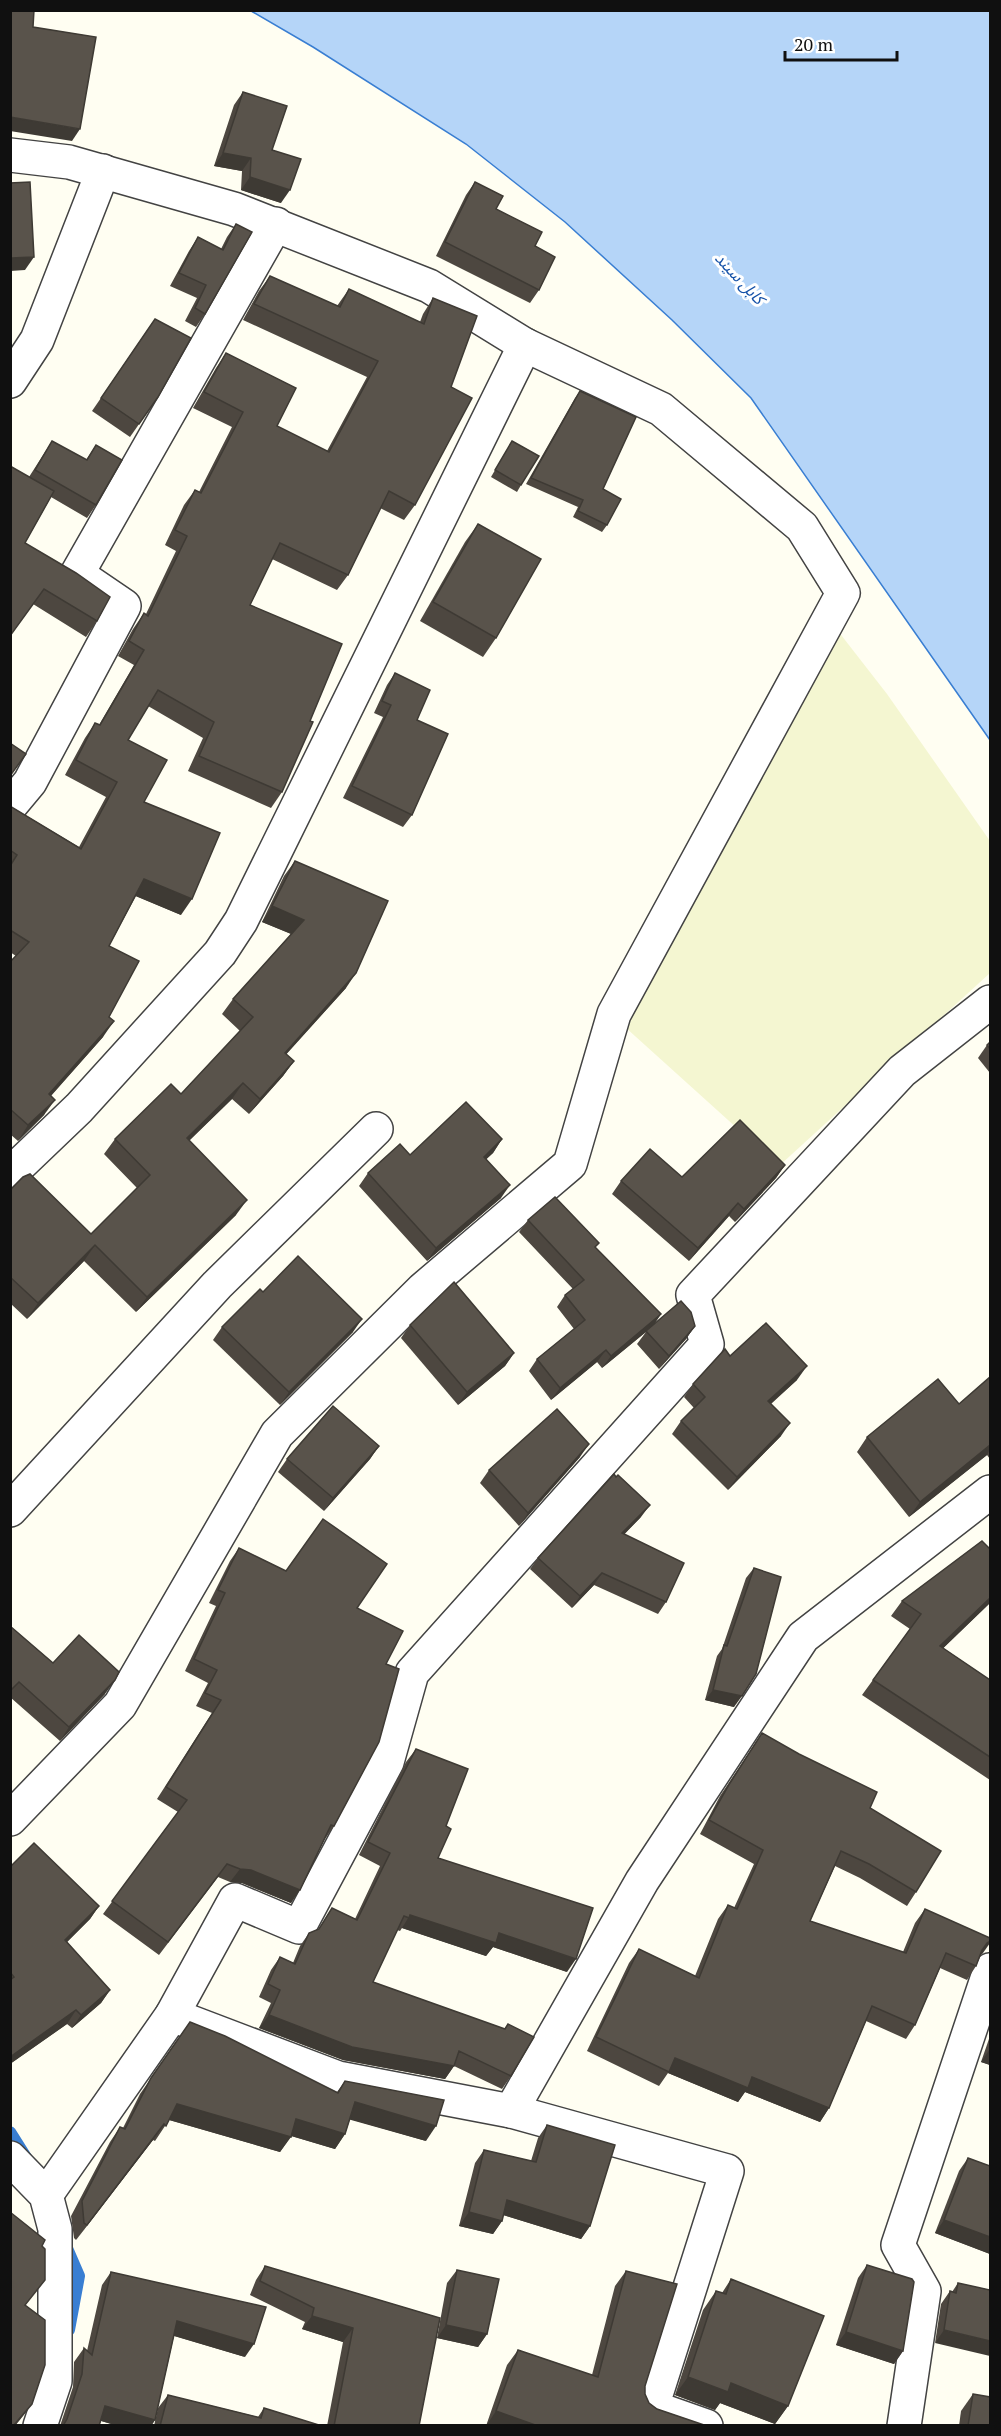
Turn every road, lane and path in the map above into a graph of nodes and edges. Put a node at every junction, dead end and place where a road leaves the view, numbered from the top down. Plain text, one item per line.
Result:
1 (10, 155) edge
2 (103, 171) junction
3 (276, 224) junction
4 (525, 345) junction
5 (10, 381) edge
6 (10, 806) edge
7 (990, 1002) edge
8 (376, 1129) dead end
9 (10, 1174) edge
10 (990, 1492) edge
11 (10, 1510) edge
12 (10, 1819) edge
13 (990, 1970) edge
14 (172, 2015) junction
15 (512, 2111) junction
16 (10, 2158) edge
17 (46, 2195) junction
18 (40, 2426) edge
19 (706, 2426) edge
20 (904, 2426) edge

1 - 2 street
2 - 3 street
2 - 5 street
3 - 4 street
3 - 6 street
4 - 9 street
4 - 12 street
7 - 14 street
8 - 11 street
10 - 15 street
13 - 20 street
14 - 15 street
14 - 17 street
15 - 19 street
16 - 17 street
17 - 18 street

